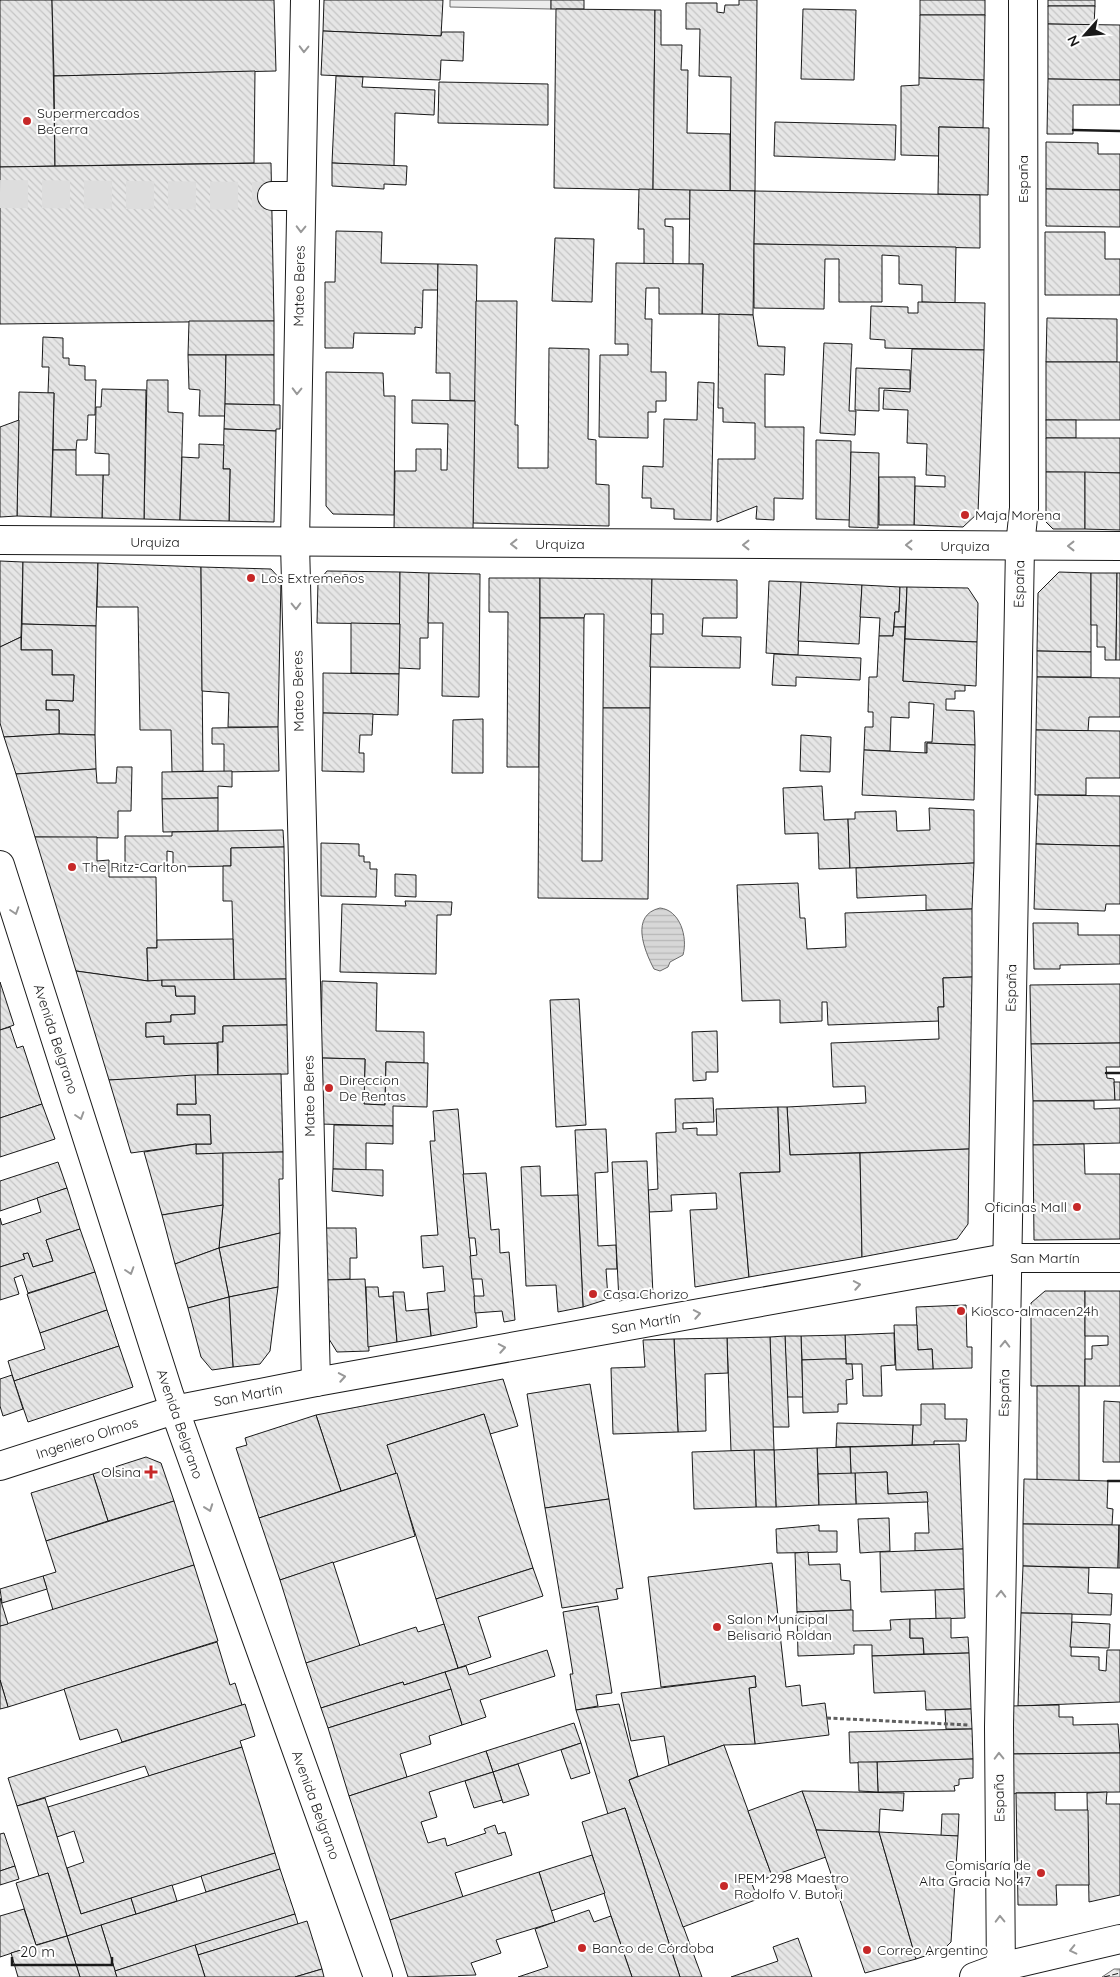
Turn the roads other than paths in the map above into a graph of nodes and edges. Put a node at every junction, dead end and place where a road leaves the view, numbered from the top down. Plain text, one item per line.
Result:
1 (305, 0) edge
2 (1023, 0) edge
3 (272, 196) tunnel mouth
4 (301, 196) junction
5 (0, 540) edge
6 (295, 543) junction
7 (1020, 546) junction
8 (1120, 546) edge
9 (0, 866) edge
10 (1006, 1258) junction
11 (1120, 1258) edge
12 (316, 1382) junction
13 (174, 1410) junction
14 (0, 1466) edge
15 (1120, 1939) edge
16 (998, 1974) edge
17 (378, 1977) edge
18 (974, 1977) edge

1 -> 4 street, Mateo Beres
2 - 7 street, España
3 - 4 street
4 -> 6 street, Mateo Beres
5 - 6 street, Urquiza
7 -> 6 street, Urquiza
6 -> 12 street, Mateo Beres
8 -> 7 street, Urquiza
7 - 10 street, España
9 -> 13 street, Avenida Belgrano
10 - 11 street, San Martín
12 -> 10 street, San Martín
16 -> 10 street, España
12 - 13 street, San Martín
13 - 14 street, Ingeniero Olmos
13 -> 17 street, Avenida Belgrano
15 -> 16 street
16 - 18 street

